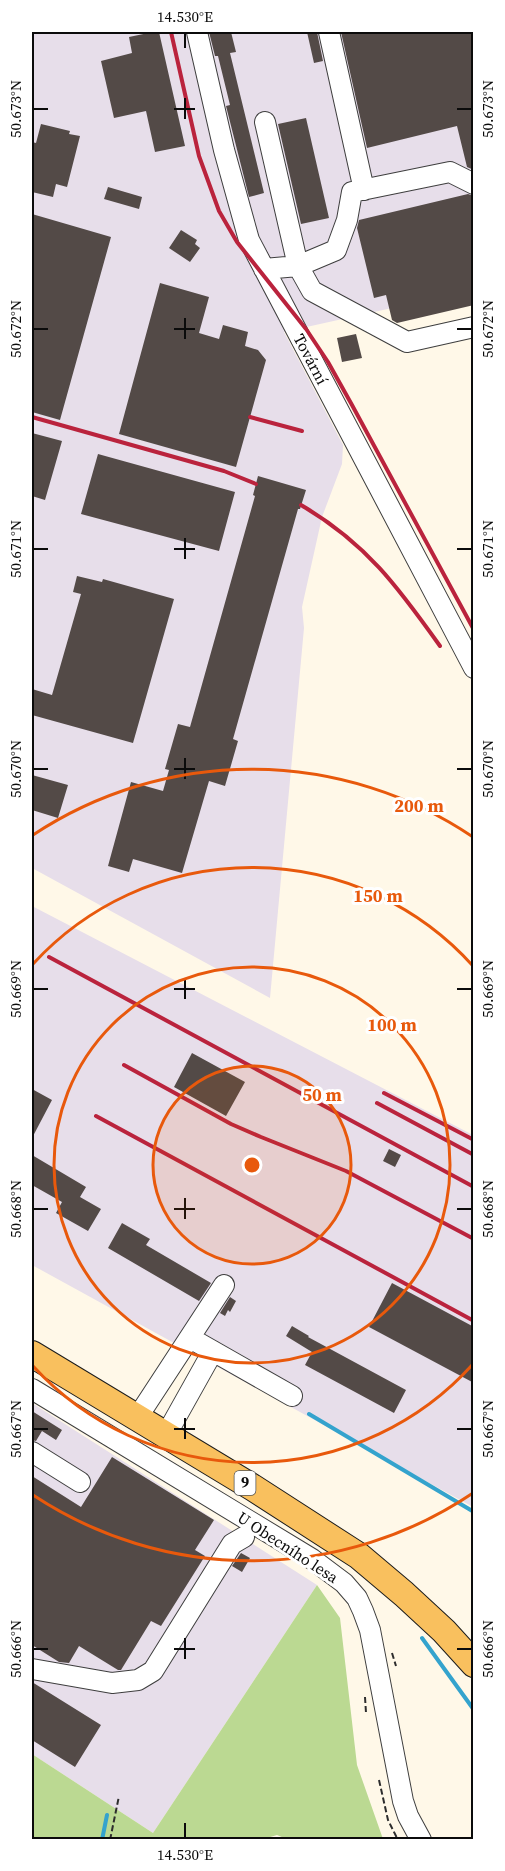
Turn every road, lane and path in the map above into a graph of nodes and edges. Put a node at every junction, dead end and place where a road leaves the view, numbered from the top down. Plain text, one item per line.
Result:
1 (197, 32) edge
2 (329, 32) edge
3 (264, 122) dead end
4 (474, 184) edge
5 (364, 190) junction
6 (298, 267) junction
7 (264, 269) junction
8 (474, 327) edge
9 (474, 668) edge
10 (224, 1285) dead end
11 (190, 1338) junction
12 (213, 1352) junction
13 (32, 1354) edge
14 (32, 1389) edge
15 (292, 1396) dead end
16 (137, 1418) junction
17 (166, 1436) junction
18 (32, 1452) edge
19 (80, 1482) dead end
20 (244, 1537) dead end
21 (474, 1664) edge
22 (32, 1669) edge
23 (365, 1690) dead end
24 (366, 1713) dead end
25 (379, 1780) dead end
26 (119, 1796) dead end
27 (110, 1839) edge
28 (398, 1839) edge
29 (421, 1839) edge

1 - 7 street, Tovární
2 - 5 street
3 - 6 street
4 - 5 street
5 - 6 street
6 - 7 street
6 - 8 street
7 - 9 street, Tovární
10 - 11 street
11 - 12 street
11 - 16 street
12 - 15 street
12 - 17 street
13 - 16 main road, U Obecního lesa / 9
14 - 29 street, U Obecního lesa
16 - 17 main road, U Obecního lesa / 9
17 - 21 main road, U Obecního lesa / 9
18 - 19 street
20 - 22 street
23 - 24 path
25 - 28 path
26 - 27 path

